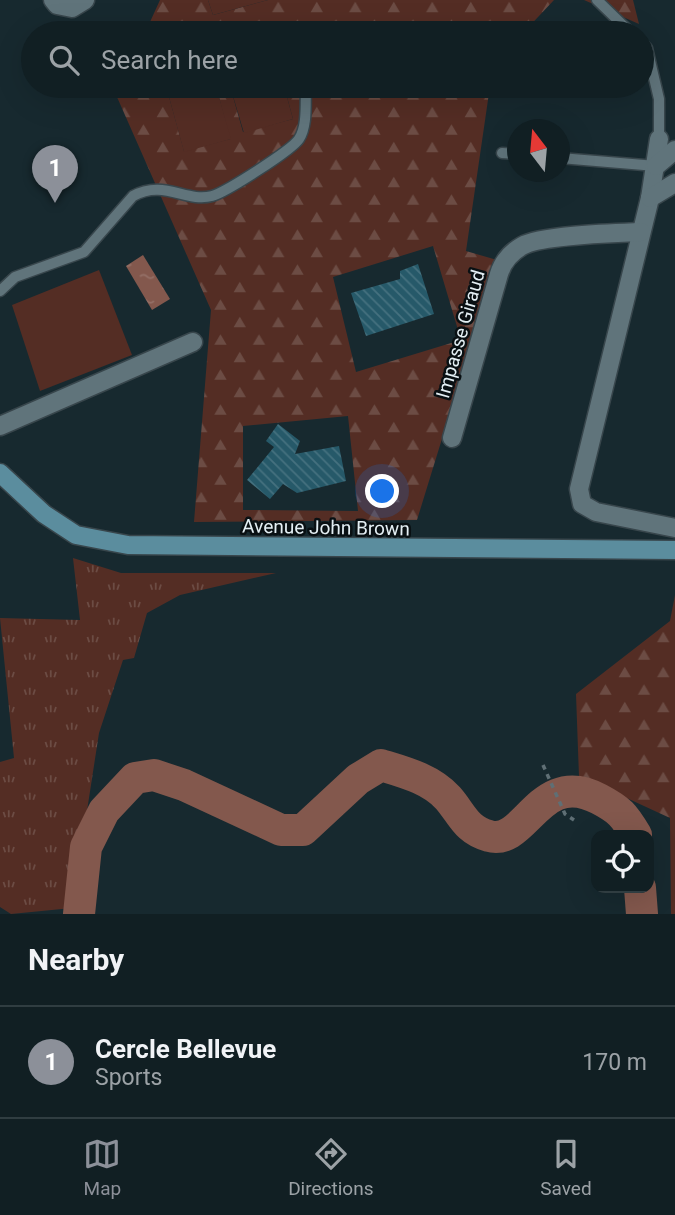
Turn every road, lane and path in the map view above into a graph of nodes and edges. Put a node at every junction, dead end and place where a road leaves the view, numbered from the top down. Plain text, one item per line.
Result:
1 (53, 0) edge
2 (85, 0) edge
3 (597, 0) edge
4 (619, 21) edge
5 (654, 78) edge
6 (305, 98) edge
7 (659, 139) joint
8 (675, 150) edge
9 (502, 153) dead end
10 (507, 153) edge
11 (570, 159) edge
12 (656, 166) junction
13 (675, 183) edge
14 (650, 198) junction
15 (642, 232) junction
16 (0, 291) edge
17 (193, 342) dead end
18 (0, 426) edge
19 (452, 438) dead end
20 (0, 472) edge
21 (675, 528) edge
22 (675, 550) edge
23 (543, 765) dead end
24 (574, 820) dead end

1 - 2 street
3 - 4 lane
5 - 7 lane
6 - 16 lane
7 - 12 street
8 - 12 street
9 - 10 lane
11 - 12 lane
12 - 14 street
13 - 14 street
14 - 15 street
15 - 19 street, Impasse Giraud
15 - 21 street
17 - 18 street
20 - 22 main road, Avenue John Brown
23 - 24 path

